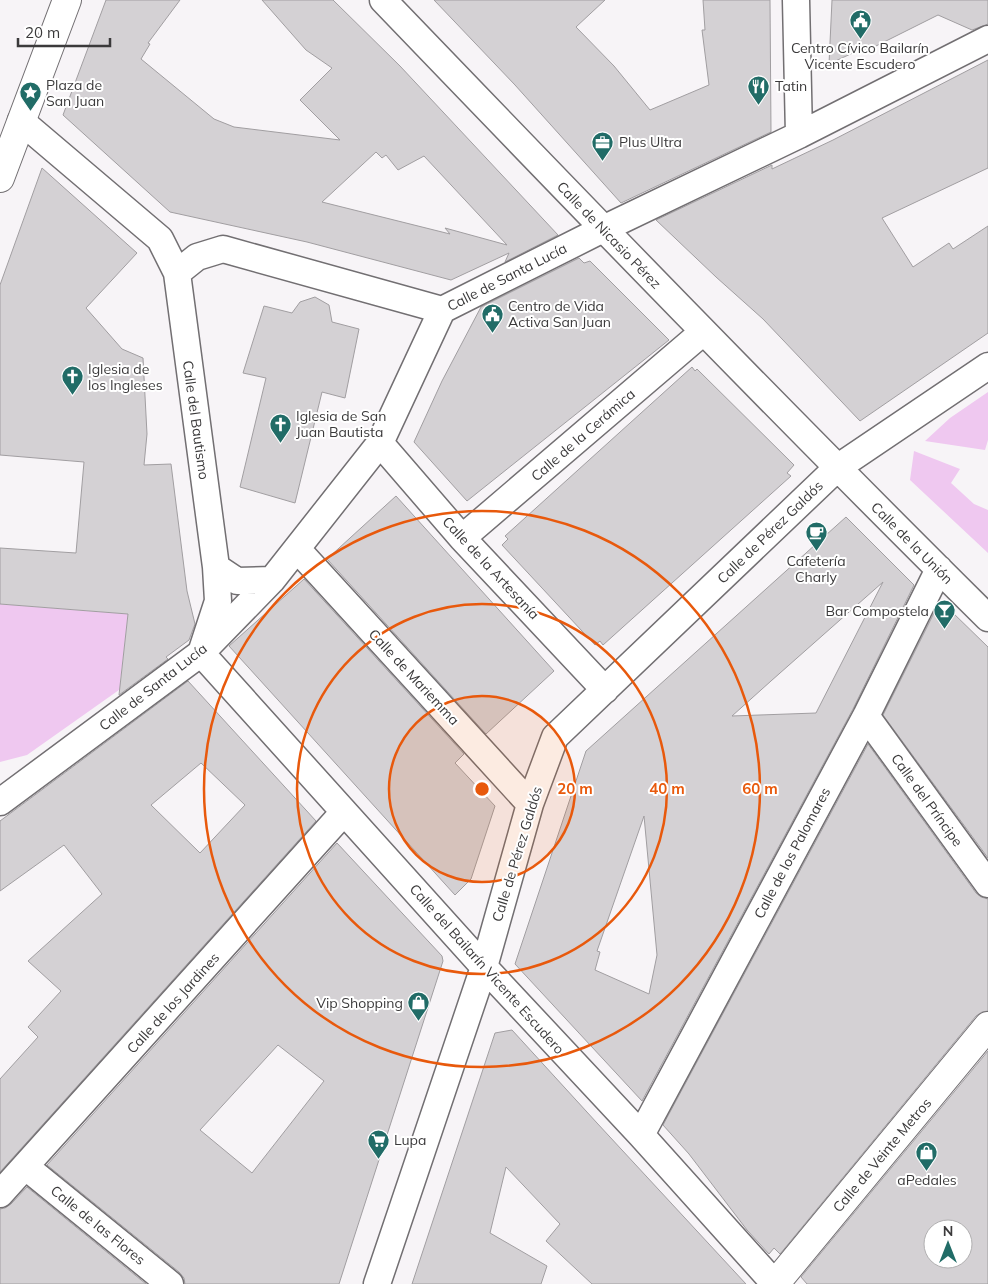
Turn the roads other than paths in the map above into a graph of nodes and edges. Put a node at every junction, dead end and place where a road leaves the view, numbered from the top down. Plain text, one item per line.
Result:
1 (67, 0) edge
2 (383, 0) edge
3 (796, 0) edge
4 (988, 39) edge
5 (22, 121) junction
6 (799, 134) junction
7 (0, 178) edge
8 (603, 229) junction
9 (177, 273) junction
10 (442, 310) junction
11 (703, 332) junction
12 (988, 366) edge
13 (380, 443) junction
14 (837, 468) junction
15 (462, 538) junction
16 (297, 549) junction
17 (216, 567) junction
18 (939, 569) junction
19 (272, 580) junction
20 (988, 618) edge
21 (200, 653) junction
22 (605, 690) junction
23 (866, 716) junction
24 (0, 802) edge
25 (530, 804) junction
26 (344, 812) junction
27 (988, 884) edge
28 (484, 968) junction
29 (988, 1026) edge
30 (641, 1135) junction
31 (26, 1167) junction
32 (0, 1194) edge
33 (170, 1284) edge
34 (377, 1284) edge
35 (775, 1284) edge

1 - 5 street
2 - 8 street, Calle de Nicasio Pérez
3 - 6 street
4 - 6 street, Calle de Santa Lucía
5 - 7 street
5 - 9 street, Calle del Bautismo
6 - 8 street, Calle de Santa Lucía
8 - 10 street, Calle de Santa Lucía
8 - 11 street, Calle de Nicasio Pérez
9 - 10 street
9 - 17 street, Calle del Bautismo
10 - 13 street, Calle de Santa Lucía
11 - 14 street, Calle de Nicasio Pérez
11 - 15 street, Calle de la Cerámica
12 - 14 street, Calle de Pérez Galdós
13 - 15 street, Calle de la Artesanía
13 - 16 street, Calle de Santa Lucía
14 - 18 street, Calle de la Unión
14 - 22 street, Calle de Pérez Galdós
15 - 22 street, Calle de la Artesanía
16 - 19 street, Calle de Santa Lucía
16 - 25 street, Calle de Mariemma
17 - 19 street
17 - 21 street, Calle del Bautismo
18 - 20 street, Calle de la Unión
18 - 23 street, Calle de los Palomares
19 - 21 street, Calle de Santa Lucía
21 - 24 street, Calle de Santa Lucía
21 - 26 street, Calle del Bailarín Vicente Escudero
22 - 25 street, Calle de Pérez Galdós
23 - 27 street, Calle del Príncipe
23 - 30 street, Calle de los Palomares
25 - 28 street, Calle de Pérez Galdós
26 - 28 street, Calle del Bailarín Vicente Escudero
26 - 31 street, Calle de los Jardines
28 - 30 street, Calle del Bailarín Vicente Escudero
28 - 34 street, Calle de Pérez Galdós
29 - 35 street, Calle de Veinte Metros
30 - 35 street, Calle del Bailarín Vicente Escudero
31 - 32 street, Calle de los Jardines
31 - 33 street, Calle de las Flores

